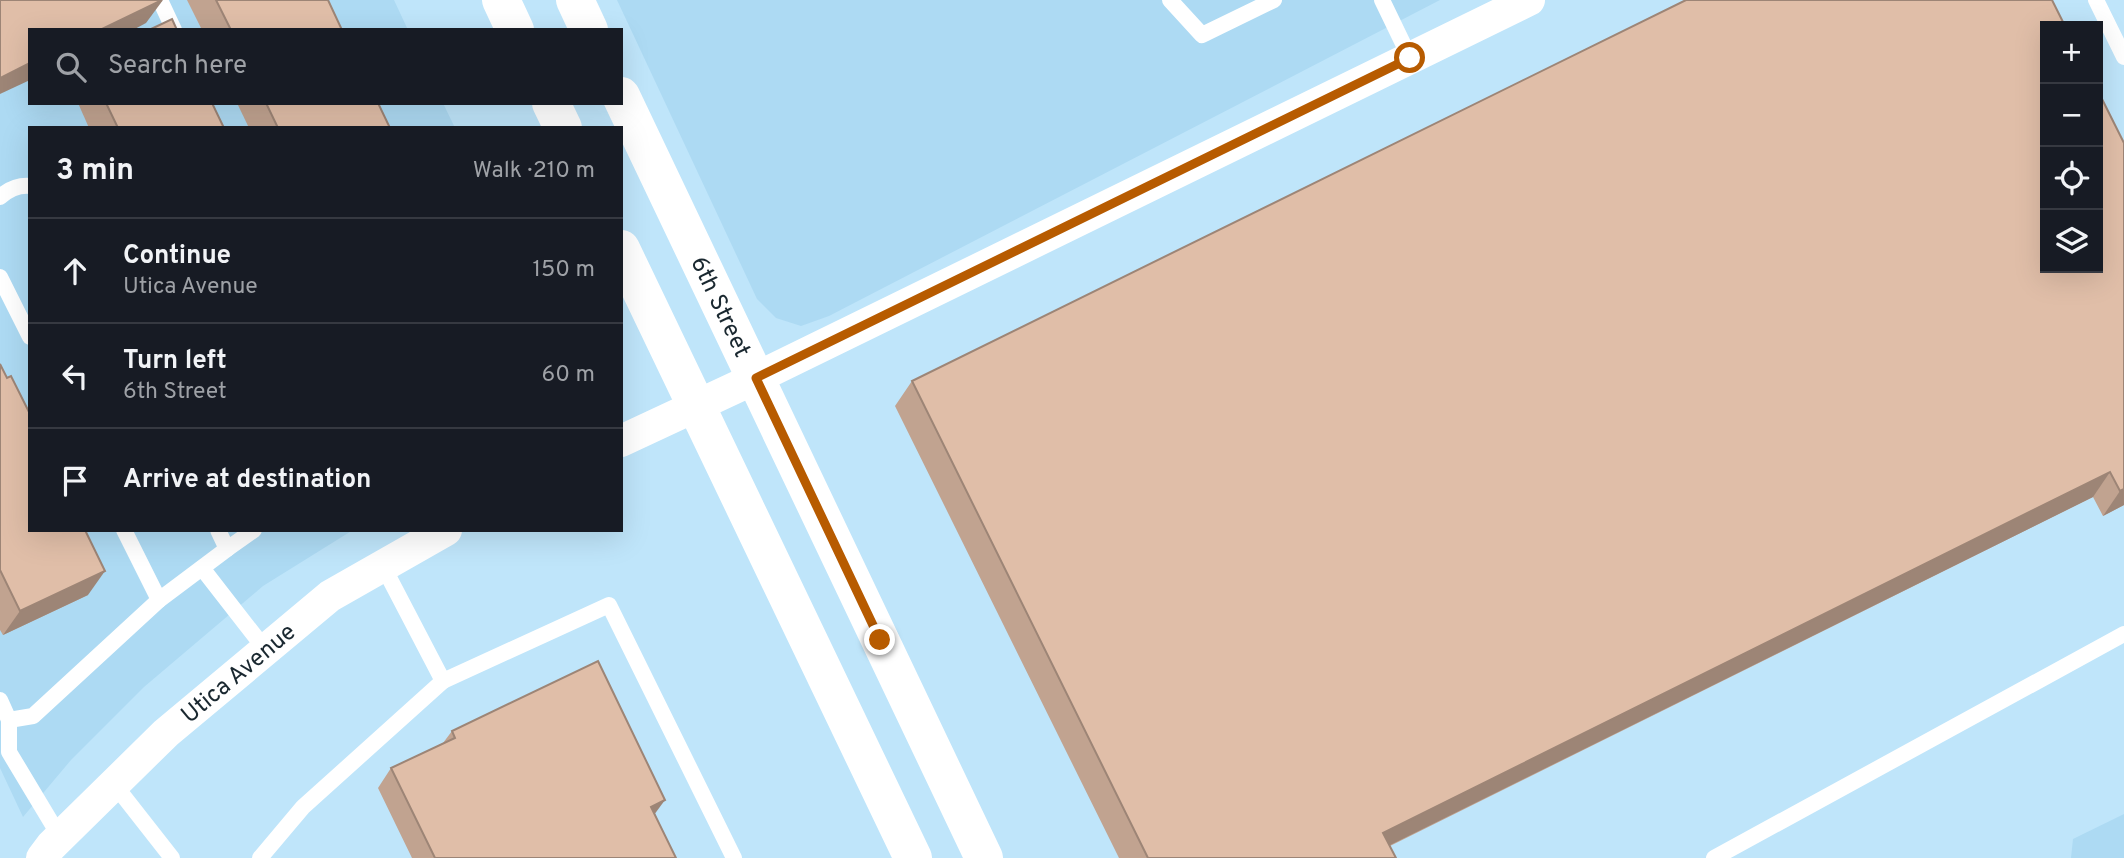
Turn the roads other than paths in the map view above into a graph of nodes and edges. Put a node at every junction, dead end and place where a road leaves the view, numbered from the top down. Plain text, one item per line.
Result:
1 (160, 0) edge
2 (501, 0) edge
3 (575, 0) edge
4 (1170, 0) edge
5 (1274, 0) edge
6 (1382, 0) edge
7 (1529, 0) edge
8 (2096, 0) edge
9 (173, 28) edge
10 (514, 28) edge
11 (588, 28) edge
12 (2124, 57) edge
13 (1410, 58) junction
14 (623, 100) edge
15 (552, 105) edge
16 (562, 126) edge
17 (28, 186) edge
18 (0, 197) edge
19 (623, 253) edge
20 (0, 277) edge
21 (28, 333) edge
22 (756, 378) junction
23 (697, 406) junction
24 (623, 440) edge
25 (125, 532) edge
26 (219, 532) edge
27 (251, 532) edge
28 (442, 532) edge
29 (227, 549) junction
30 (383, 566) junction
31 (202, 568) junction
32 (159, 600) junction
33 (2124, 635) edge
34 (265, 649) junction
35 (443, 681) junction
36 (0, 700) edge
37 (9, 720) junction
38 (114, 784) junction
39 (51, 847) edge
40 (172, 858) edge
41 (260, 858) edge
42 (734, 858) edge
43 (913, 858) edge
44 (984, 858) edge
45 (1714, 858) edge

1 - 9 lane
2 - 10 main road
3 - 11 main road
4 - 5 lane
6 - 13 lane
7 - 13 street
8 - 12 lane
13 - 22 street
14 - 22 main road, 6th Street
15 - 16 main road
17 - 18 lane
19 - 23 main road
20 - 21 lane
22 - 23 street
22 - 44 main road, 6th Street
23 - 24 street
23 - 43 main road
25 - 32 lane
26 - 29 lane
27 - 29 lane
28 - 30 street, Utica Avenue
29 - 31 lane
30 - 34 street, Utica Avenue
30 - 35 lane
31 - 32 lane
31 - 34 lane
32 - 37 lane
33 - 45 lane
34 - 38 street, Utica Avenue
35 - 41 lane
35 - 42 lane
36 - 37 lane
37 - 39 lane
38 - 39 street, Utica Avenue
38 - 40 lane

